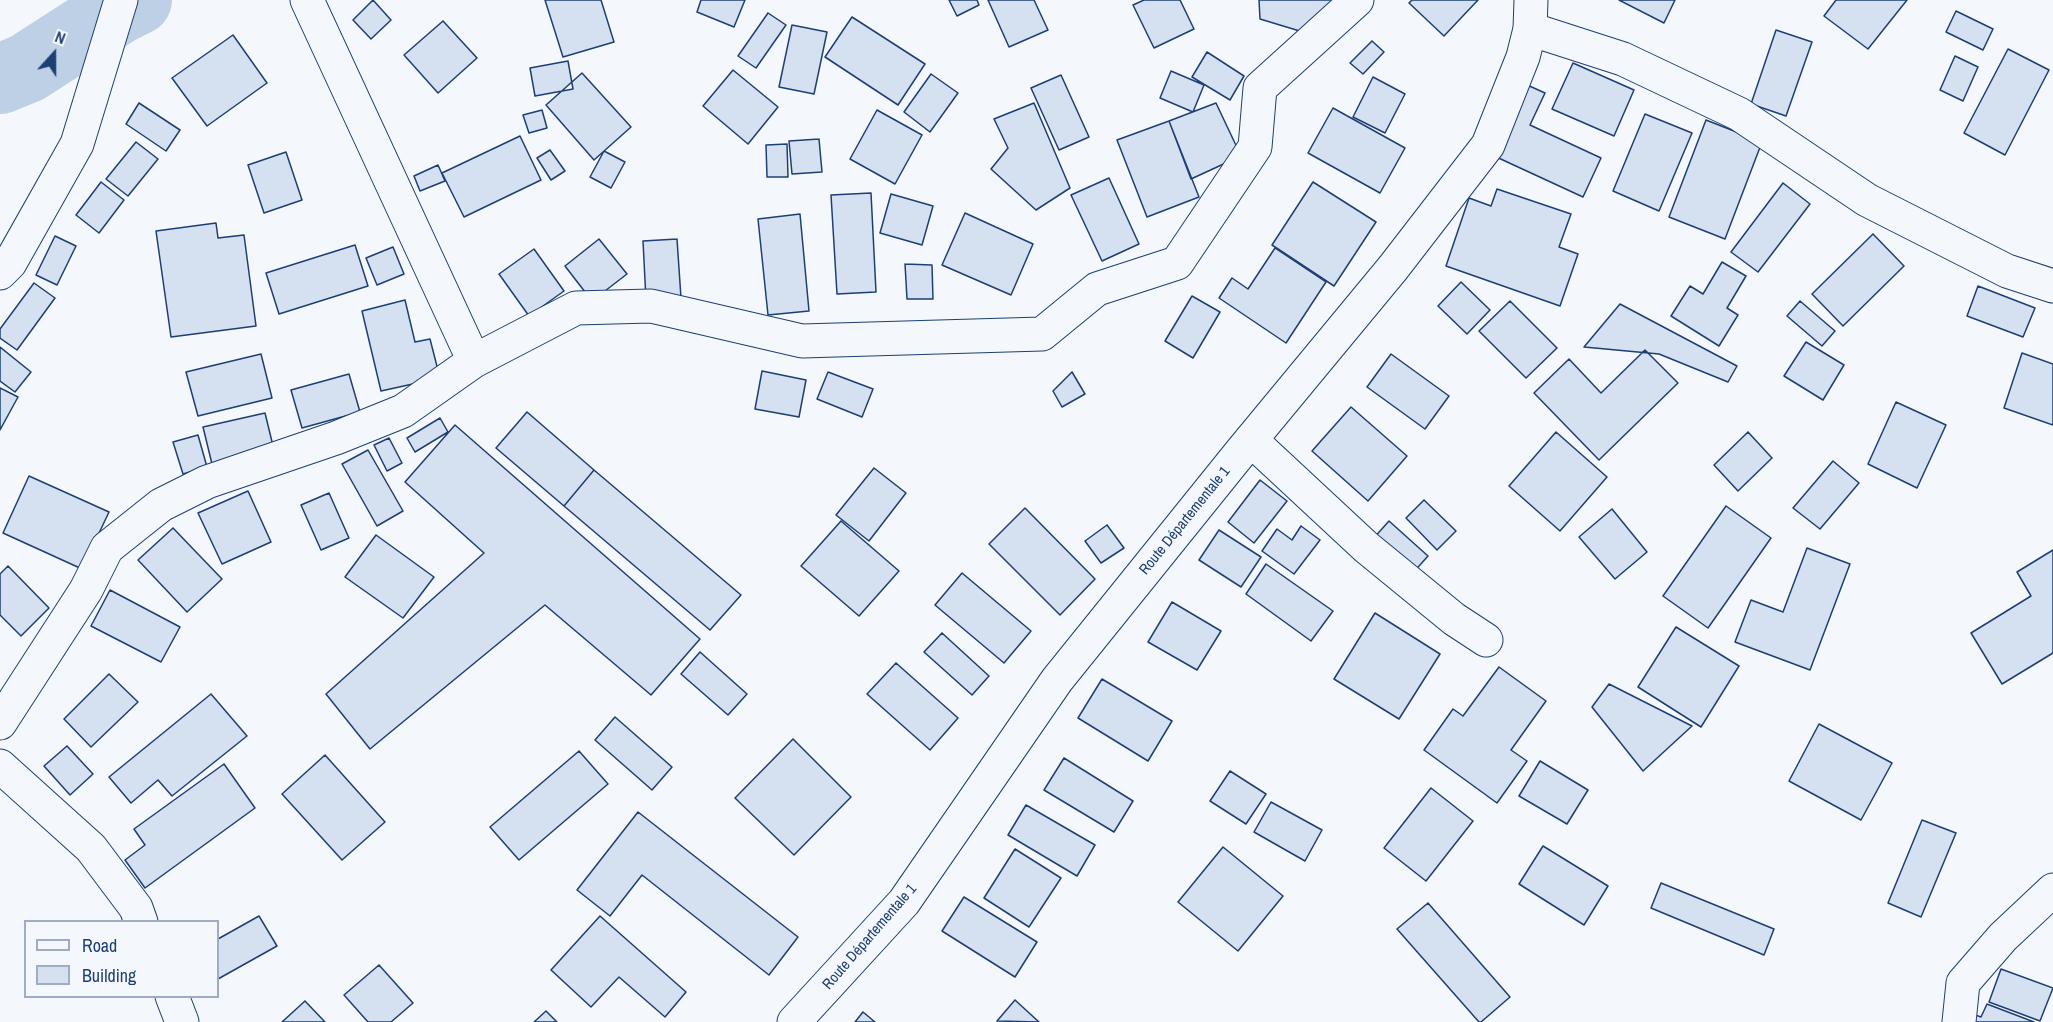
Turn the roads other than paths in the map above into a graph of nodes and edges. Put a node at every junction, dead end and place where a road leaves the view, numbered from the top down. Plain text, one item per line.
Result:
1 (121, 0) edge
2 (307, 0) edge
3 (1358, 0) edge
4 (1530, 15) edge
5 (0, 273) edge
6 (2053, 286) edge
7 (474, 362) junction
8 (1251, 440) junction
9 (1486, 640) dead end
10 (0, 723) edge
11 (0, 766) edge
12 (2053, 890) edge
13 (141, 920) edge
14 (173, 998) edge
15 (182, 1022) edge
16 (794, 1022) edge
17 (1959, 1022) edge

1 - 5 street
2 - 7 street
3 - 7 street
4 - 6 street
4 - 8 street, Route Départementale 1
7 - 10 street
8 - 9 street
8 - 16 street, Route Départementale 1
11 - 13 street
12 - 17 street
14 - 15 street

